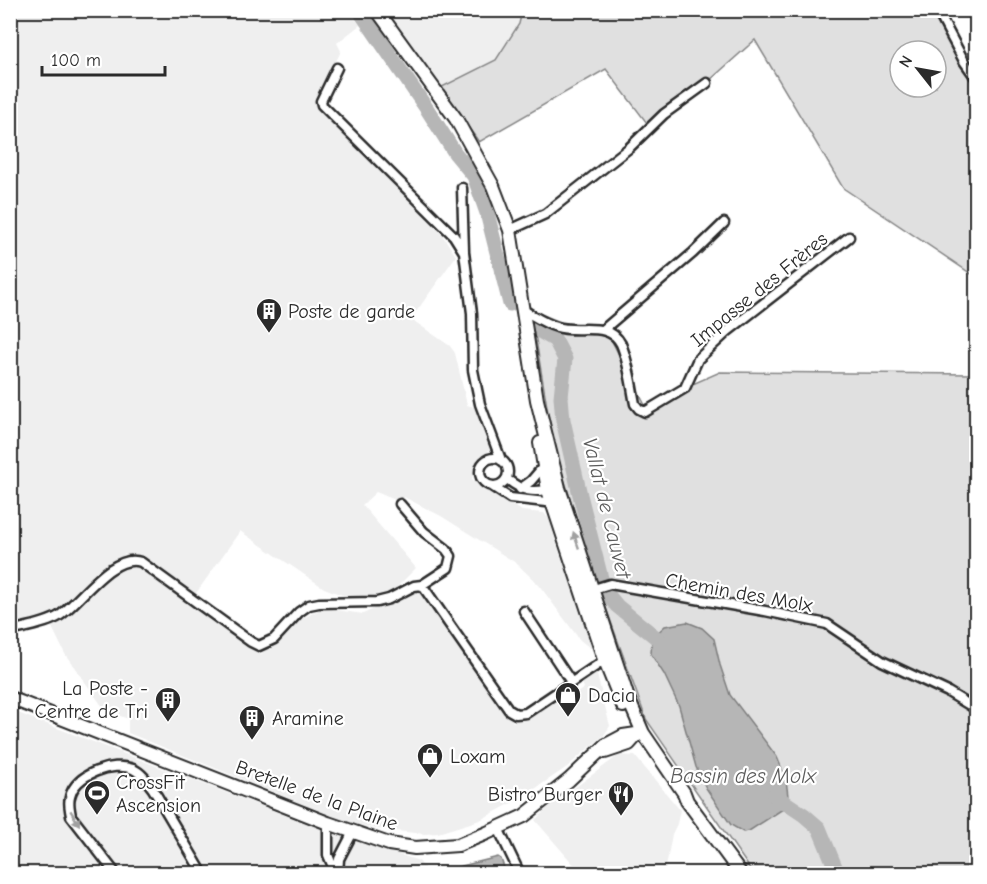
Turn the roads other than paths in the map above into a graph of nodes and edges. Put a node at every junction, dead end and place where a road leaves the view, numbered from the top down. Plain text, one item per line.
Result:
1 (377, 10) edge
2 (936, 10) edge
3 (337, 68) dead end
4 (976, 78) edge
5 (707, 83) dead end
6 (462, 188) dead end
7 (724, 223) dead end
8 (510, 230) junction
9 (849, 237) dead end
10 (464, 252) junction
11 (523, 310) junction
12 (604, 329) junction
13 (537, 400) junction
14 (501, 460) junction
15 (543, 467) junction
16 (507, 479) junction
17 (493, 487) junction
18 (520, 489) junction
19 (553, 489) junction
20 (558, 503) junction
21 (400, 504) dead end
22 (422, 585) junction
23 (595, 588) junction
24 (524, 611) dead end
25 (10, 631) edge
26 (608, 658) junction
27 (571, 682) junction
28 (11, 698) edge
29 (976, 709) edge
30 (640, 734) junction
31 (328, 824) junction
32 (498, 828) junction
33 (353, 832) junction
34 (116, 873) edge
35 (203, 873) edge
36 (337, 873) edge
37 (520, 873) edge
38 (741, 873) edge

1 - 8 main road
2 - 4 street
3 - 10 street
5 - 8 street
6 - 10 street
7 - 12 street
8 - 11 main road
9 - 12 street, Impasse des Frères
10 - 14 street
11 - 12 street
11 - 13 main road
13 - 15 main road
13 - 19 main road
14 - 16 street
14 - 17 street
15 - 18 street
15 - 19 main road
16 - 17 street
16 - 18 street
17 - 20 street
18 - 19 street
19 - 20 main road
20 - 23 main road
21 - 22 street
22 - 25 street
22 - 27 street
23 - 26 main road
23 - 29 street, Chemin des Molx
24 - 27 street
26 - 27 street
26 - 30 main road
28 - 31 main road, Bretelle de la Plaine
30 - 32 main road, Bretelle de la Plaine
30 - 38 main road
31 - 33 main road, Bretelle de la Plaine
31 - 36 street
32 - 33 main road, Bretelle de la Plaine
32 - 37 street
33 - 36 street
35 -> 34 street

